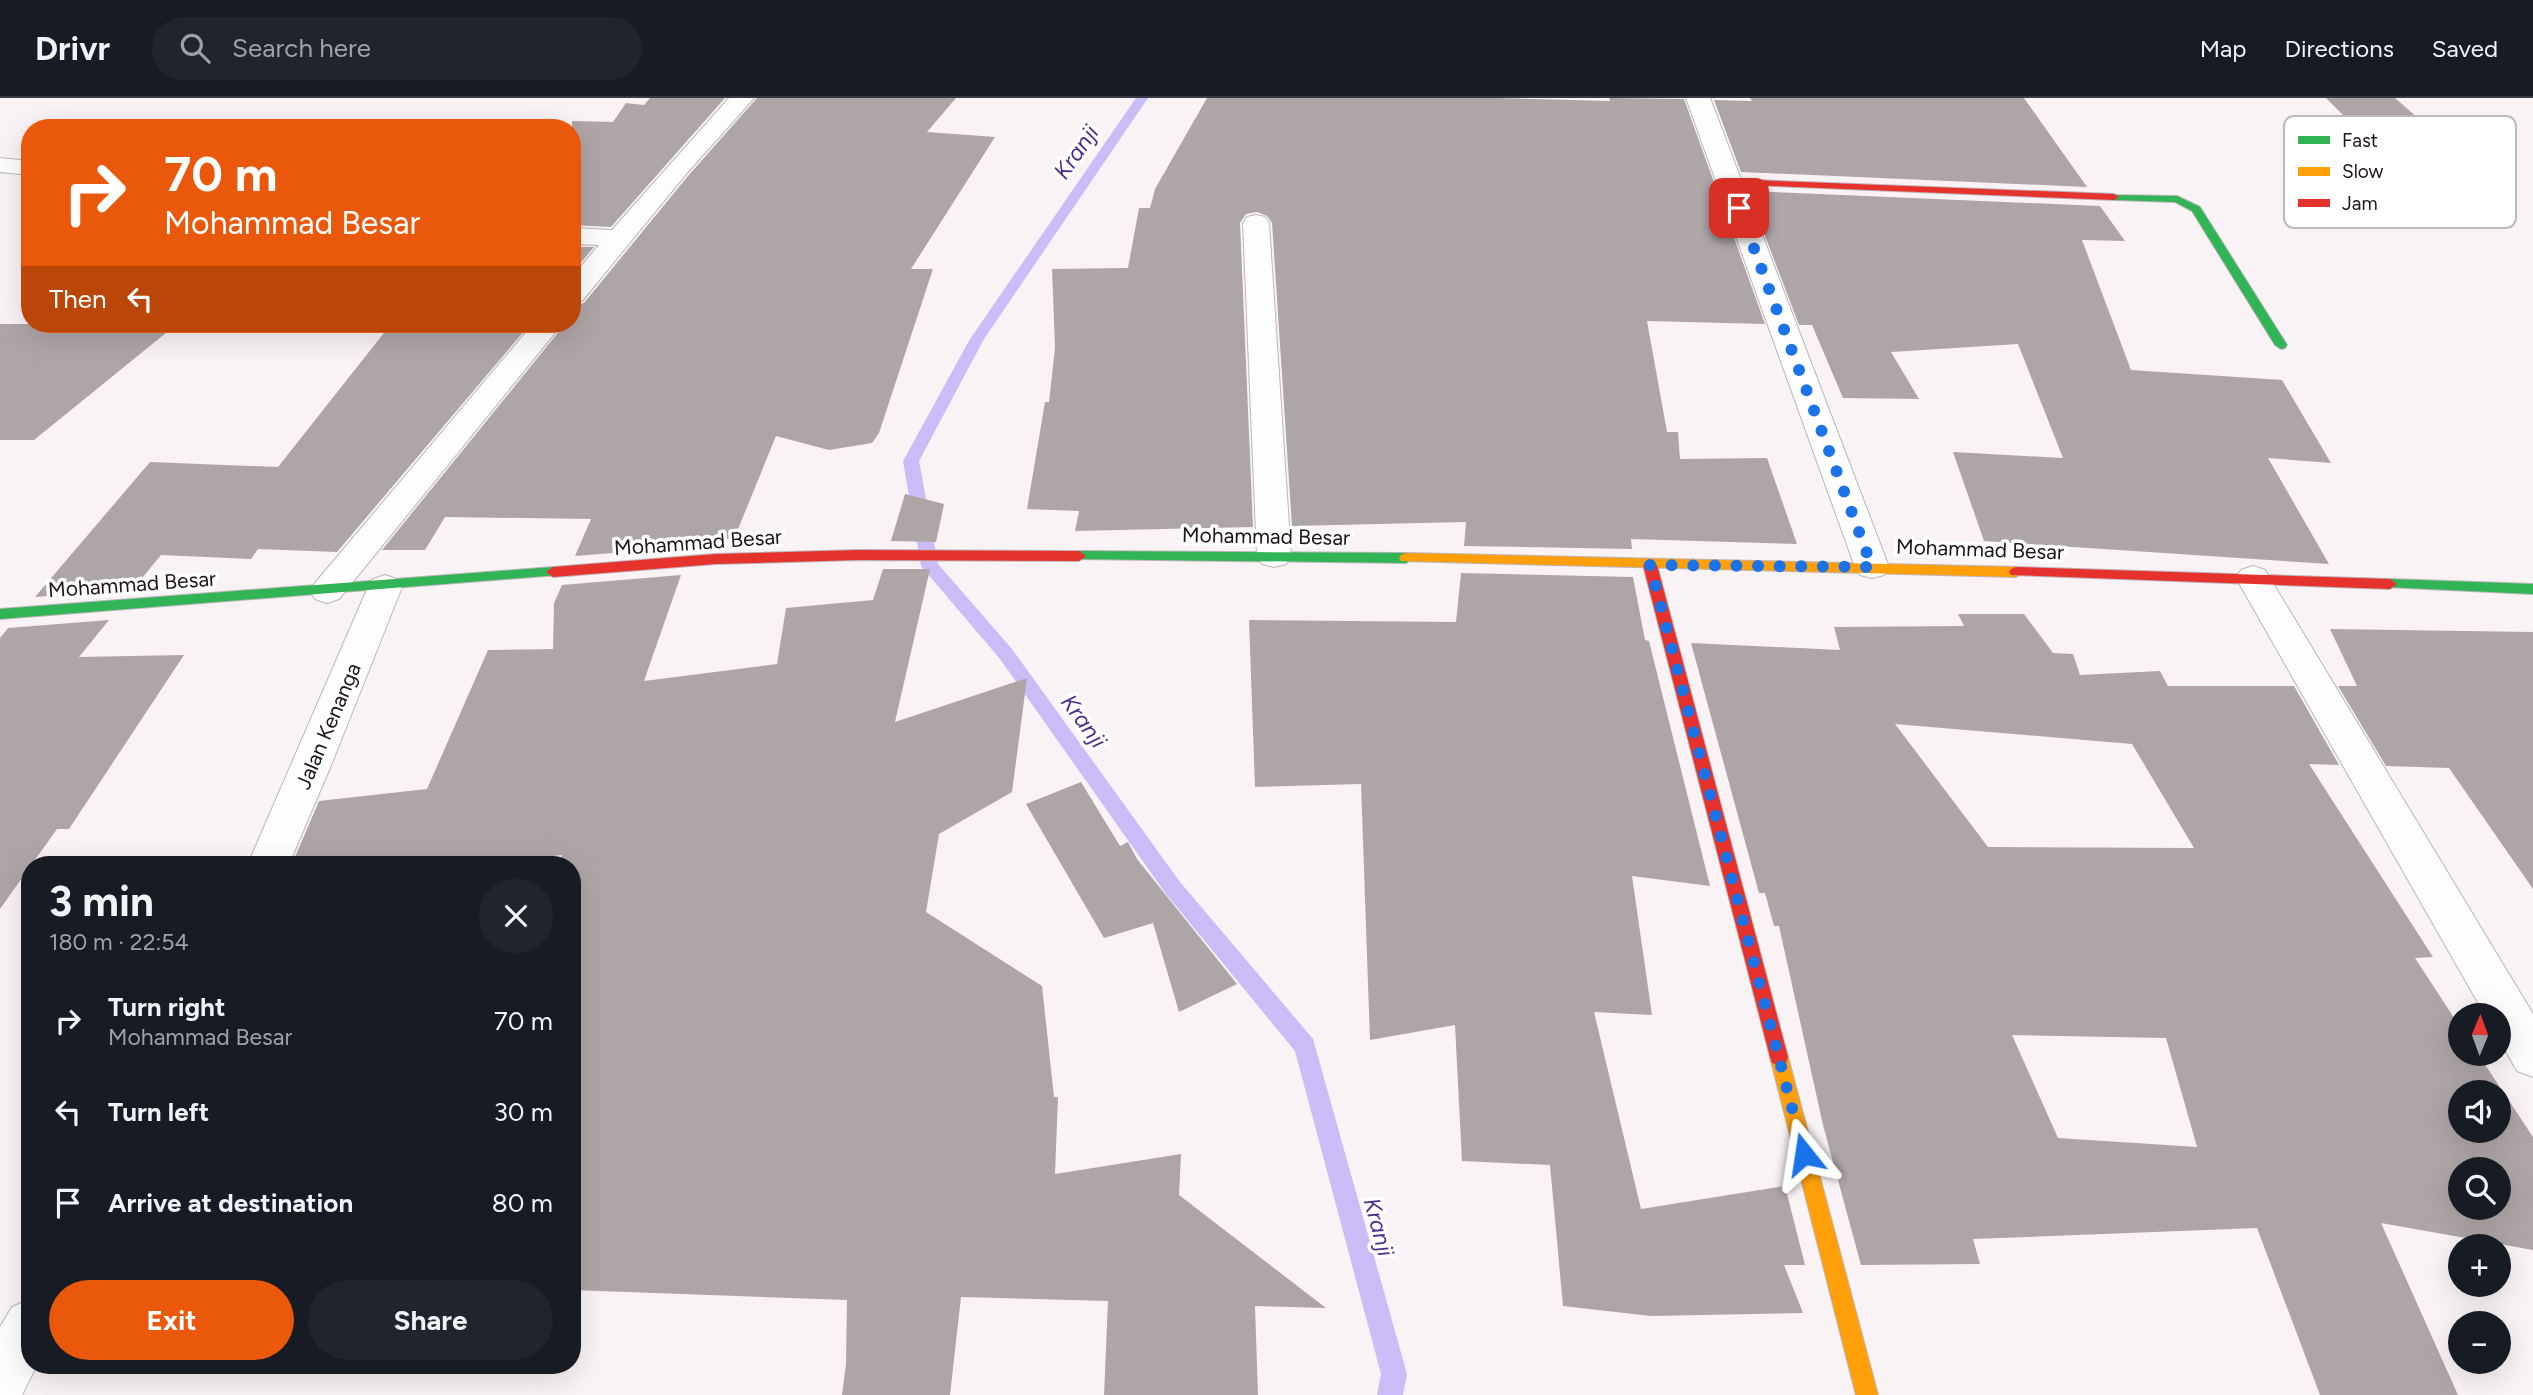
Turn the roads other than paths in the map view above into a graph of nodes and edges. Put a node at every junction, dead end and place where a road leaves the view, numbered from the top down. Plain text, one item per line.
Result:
1 (742, 98) edge
2 (1698, 98) edge
3 (0, 165) edge
4 (21, 167) edge
5 (1729, 182) junction
6 (1256, 223) dead end
7 (581, 236) edge
8 (619, 238) junction
9 (581, 284) edge
10 (541, 333) edge
11 (2281, 345) dead end
12 (1273, 556) junction
13 (1650, 565) junction
14 (1872, 567) junction
15 (2253, 578) junction
16 (385, 587) junction
17 (2533, 589) edge
18 (327, 591) junction
19 (0, 614) edge
20 (272, 856) edge
21 (2533, 1056) edge
22 (21, 1342) edge
23 (0, 1381) edge
24 (1867, 1395) edge

1 - 8 street
2 - 5 street
3 - 4 street
5 - 11 street
5 - 14 street
6 - 12 street
7 - 8 street
8 - 9 street
10 - 18 street
12 - 13 street, Mohammad Besar
12 - 16 street, Mohammad Besar
13 - 14 street, Mohammad Besar
13 - 24 street
14 - 15 street, Mohammad Besar
15 - 17 street, Mohammad Besar
15 - 21 street
16 - 18 street, Mohammad Besar
16 - 20 street, Jalan Kenanga
18 - 19 street, Mohammad Besar
22 - 23 street

